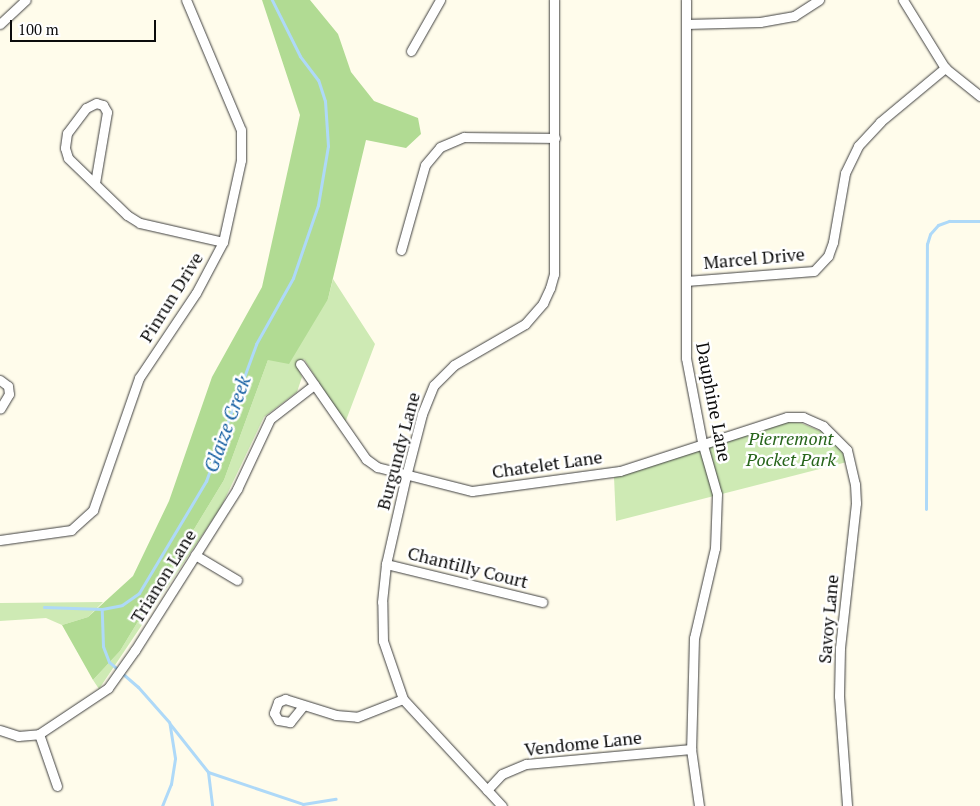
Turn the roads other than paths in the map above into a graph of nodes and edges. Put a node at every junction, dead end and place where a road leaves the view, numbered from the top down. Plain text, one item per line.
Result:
1 (26, 0) edge
2 (186, 0) edge
3 (440, 0) edge
4 (554, 0) edge
5 (686, 0) edge
6 (819, 0) edge
7 (902, 0) edge
8 (0, 24) edge
9 (686, 24) junction
10 (411, 51) dead end
11 (945, 68) junction
12 (980, 96) edge
13 (555, 138) junction
14 (95, 183) junction
15 (222, 242) junction
16 (401, 250) dead end
17 (686, 280) junction
18 (300, 364) dead end
19 (0, 380) edge
20 (314, 385) junction
21 (0, 409) edge
22 (839, 439) joint
23 (702, 442) junction
24 (406, 476) junction
25 (0, 540) edge
26 (195, 554) junction
27 (386, 564) junction
28 (237, 580) dead end
29 (542, 602) dead end
30 (403, 699) junction
31 (303, 706) dead end
32 (0, 730) edge
33 (39, 734) junction
34 (691, 749) junction
35 (57, 786) dead end
36 (487, 790) junction
37 (502, 806) edge
38 (699, 806) edge
39 (847, 806) edge

1 - 8 street
2 - 15 street, Pinrun Drive
3 - 10 street
4 - 13 street, Burgundy Lane
5 - 9 street, Dauphine Lane
6 - 9 street
7 - 11 street
9 - 17 street, Dauphine Lane
11 - 12 street
11 - 17 street, Marcel Drive
13 - 16 street
13 - 24 street, Burgundy Lane
14 - 14 street
14 - 15 street
15 - 25 street, Pinrun Drive
17 - 23 street, Dauphine Lane
18 - 20 street, Chatelet Lane
19 - 21 street
20 - 24 street, Chatelet Lane
20 - 26 street, Trianon Lane
22 - 23 street, Chatelet Lane
22 - 39 street, Savoy Lane
23 - 24 street, Chatelet Lane
23 - 34 street, Dauphine Lane
24 - 27 street, Burgundy Lane
26 - 28 street
26 - 33 street, Trianon Lane
27 - 29 street, Chantilly Court
27 - 30 street, Burgundy Lane
30 - 31 street
30 - 36 street, Burgundy Lane
32 - 33 street
33 - 35 street
34 - 36 street, Vendome Lane
34 - 38 street, Dauphine Lane
36 - 37 street, Burgundy Lane

